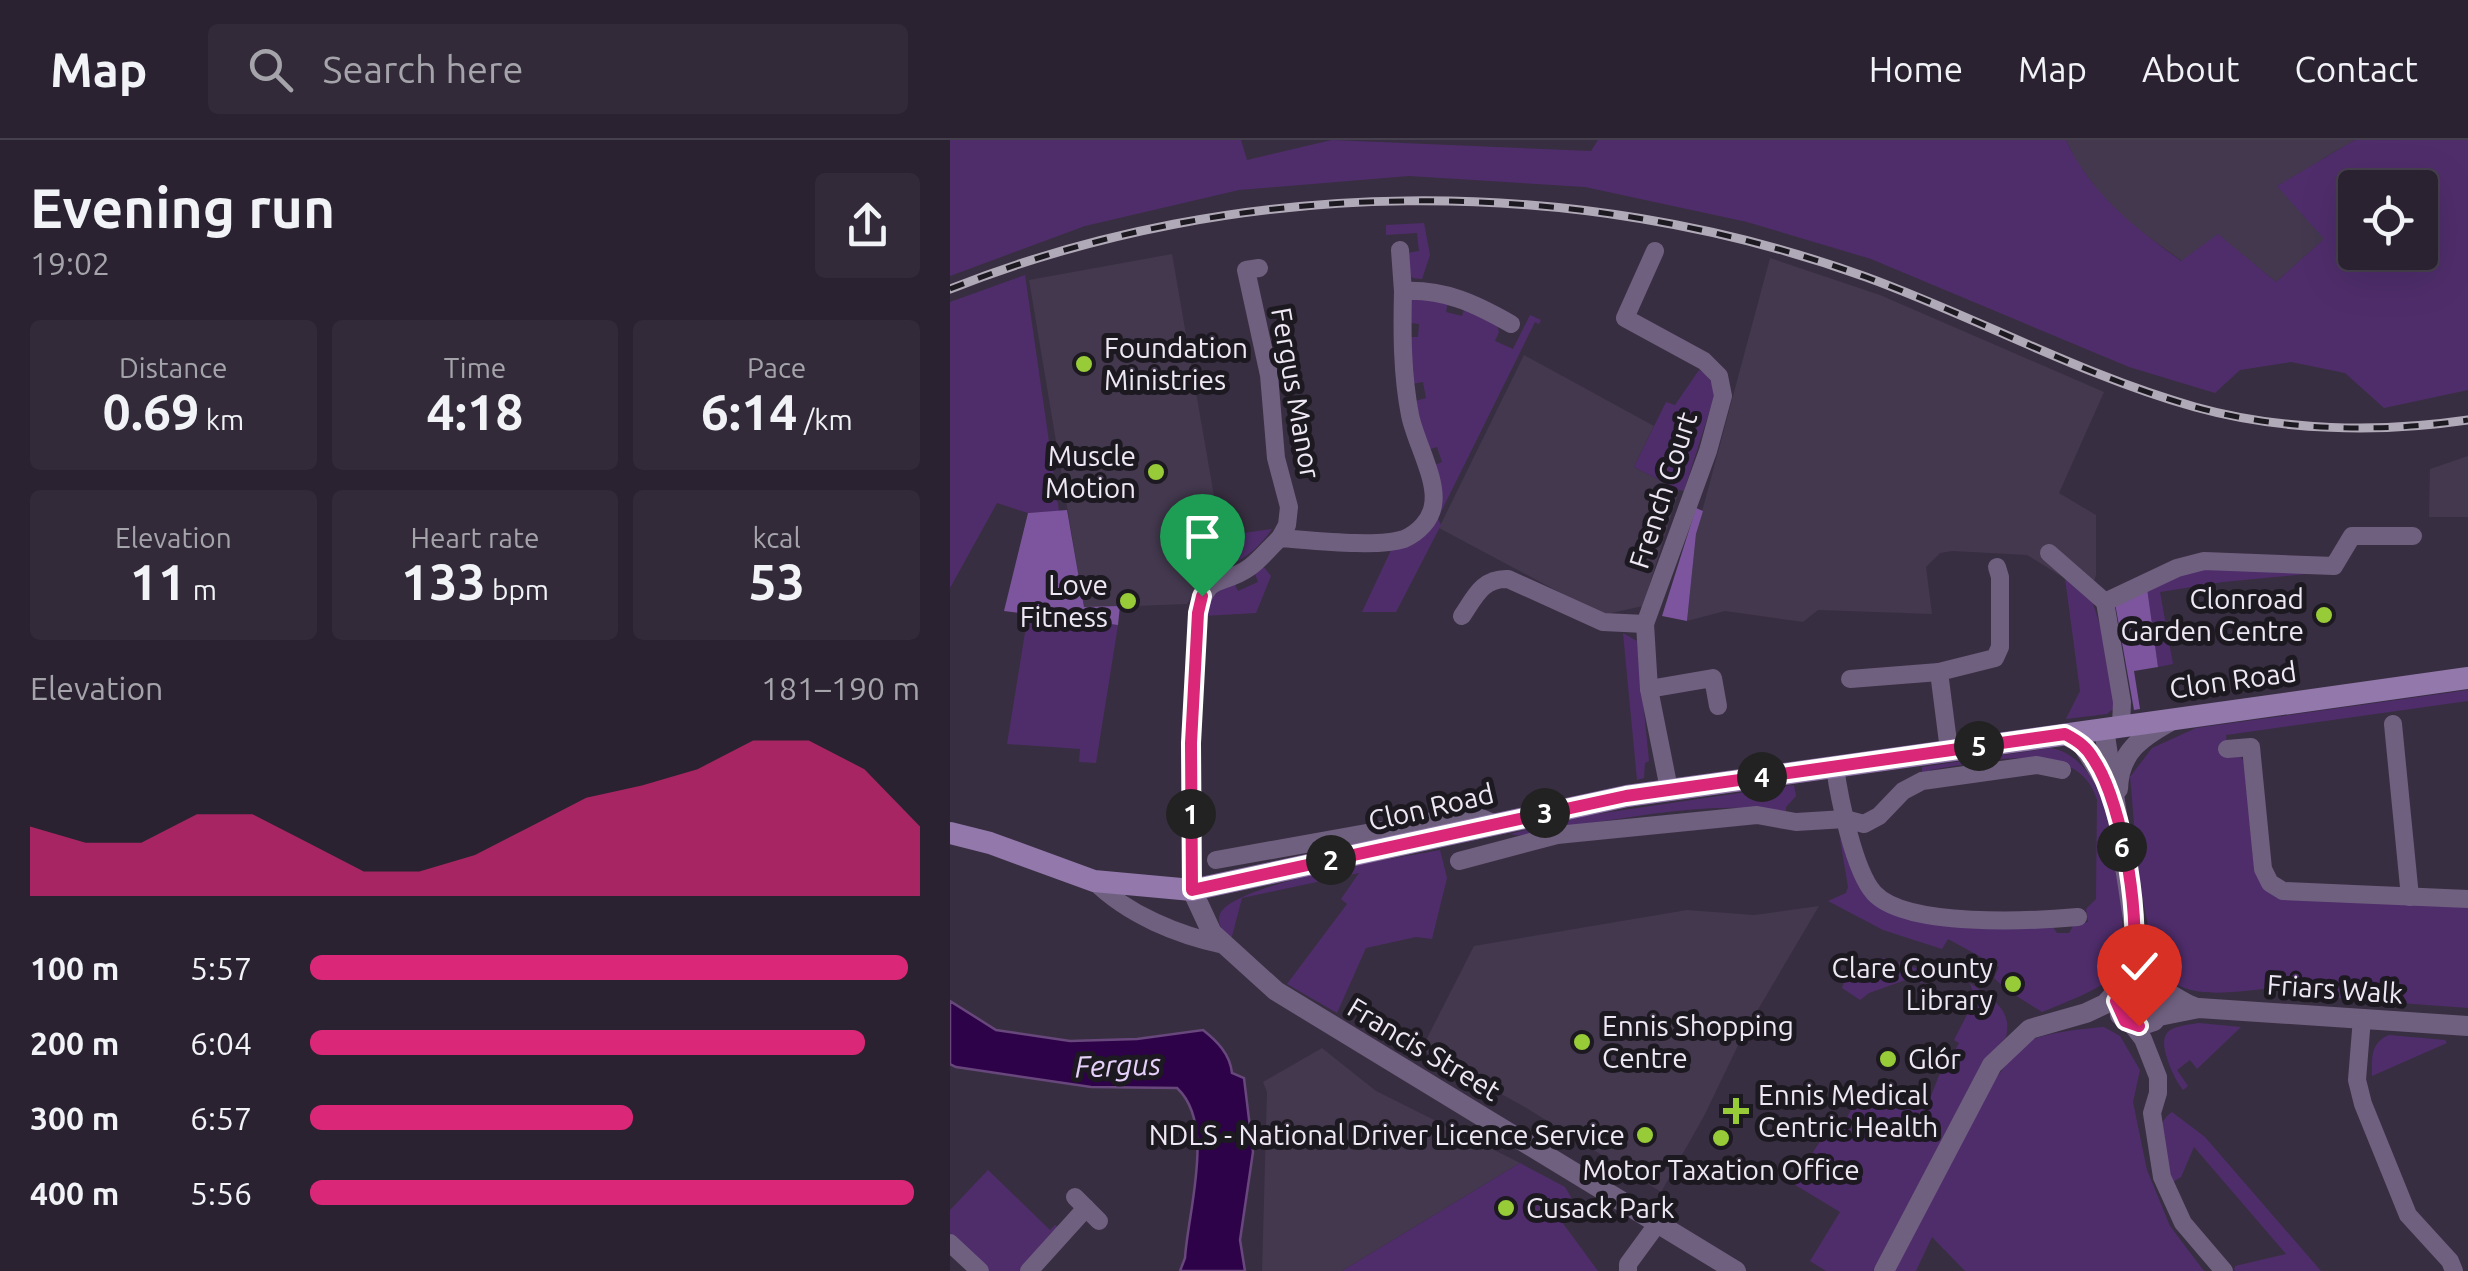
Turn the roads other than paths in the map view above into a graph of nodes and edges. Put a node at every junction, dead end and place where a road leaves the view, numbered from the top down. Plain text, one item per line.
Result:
1 (1400, 250) dead end
2 (1655, 251) dead end
3 (1259, 268) dead end
4 (1403, 291) junction
5 (1512, 324) dead end
6 (2413, 536) dead end
7 (1280, 538) junction
8 (2049, 553) dead end
9 (1997, 567) dead end
10 (2105, 602) junction
11 (1462, 616) dead end
12 (1645, 624) junction
13 (1939, 672) junction
14 (2468, 678) edge
15 (1850, 679) dead end
16 (1649, 689) junction
17 (1718, 706) dead end
18 (2176, 718) junction
19 (2394, 724) dead end
20 (2112, 727) junction
21 (2065, 734) junction
22 (2227, 749) dead end
23 (1948, 750) junction
24 (1835, 767) junction
25 (2062, 770) dead end
26 (1669, 790) junction
27 (2117, 810) junction
28 (1845, 819) junction
29 (950, 832) edge
30 (1216, 860) dead end
31 (1277, 861) junction
32 (1459, 861) dead end
33 (1094, 882) junction
34 (1192, 890) junction
35 (2410, 897) junction
36 (2468, 899) edge
37 (2078, 917) dead end
38 (1224, 945) junction
39 (2141, 985) junction
40 (2198, 1008) junction
41 (2086, 1012) junction
42 (2362, 1018) junction
43 (2156, 1019) junction
44 (2128, 1023) junction
45 (2468, 1026) edge
46 (2150, 1056) junction
47 (1086, 1209) dead end
48 (1658, 1223) junction
49 (950, 1243) edge
50 (968, 1267) edge
51 (1029, 1271) edge
52 (1628, 1271) edge
53 (1736, 1271) edge
54 (1884, 1271) edge
55 (2224, 1271) edge
56 (2454, 1271) edge

1 - 4 street
2 - 12 street, French Court
3 - 7 street, Fergus Manor
4 - 5 street
4 - 7 street
6 - 10 street
7 - 34 street
8 - 10 street
9 - 13 street
10 - 20 street
11 - 12 street
12 - 16 street, French Court
13 - 15 street
13 - 23 street
14 - 18 main road, Clon Road
16 - 17 street
16 - 26 street, French Court
18 - 20 main road, Clon Road
18 - 27 street
19 - 35 street
20 - 21 main road, Clon Road
20 - 27 street
21 - 23 main road, Clon Road
21 - 27 street
22 - 35 street
23 - 24 main road, Clon Road
24 - 26 main road, Clon Road
24 - 28 street
25 - 28 street
26 - 31 main road, Clon Road
27 - 39 street
28 - 32 street
28 - 37 street
29 - 33 main road, Clon Road
30 - 31 street
31 - 34 main road, Clon Road
33 - 34 main road, Clon Road
33 - 38 street
34 - 38 street, Francis Street
35 - 36 street
38 - 48 street, Francis Street
39 - 40 street, Friars Walk
39 - 41 street
39 - 43 street
39 - 44 street
40 - 42 street, Friars Walk
40 - 43 street, Friars Walk
41 - 44 street
41 - 54 street
42 - 45 street, Friars Walk
42 - 56 street
43 - 44 street
43 - 46 street
44 - 46 street
46 - 55 street
47 - 51 street
48 - 52 street
48 - 53 street, Francis Street
49 - 50 street

